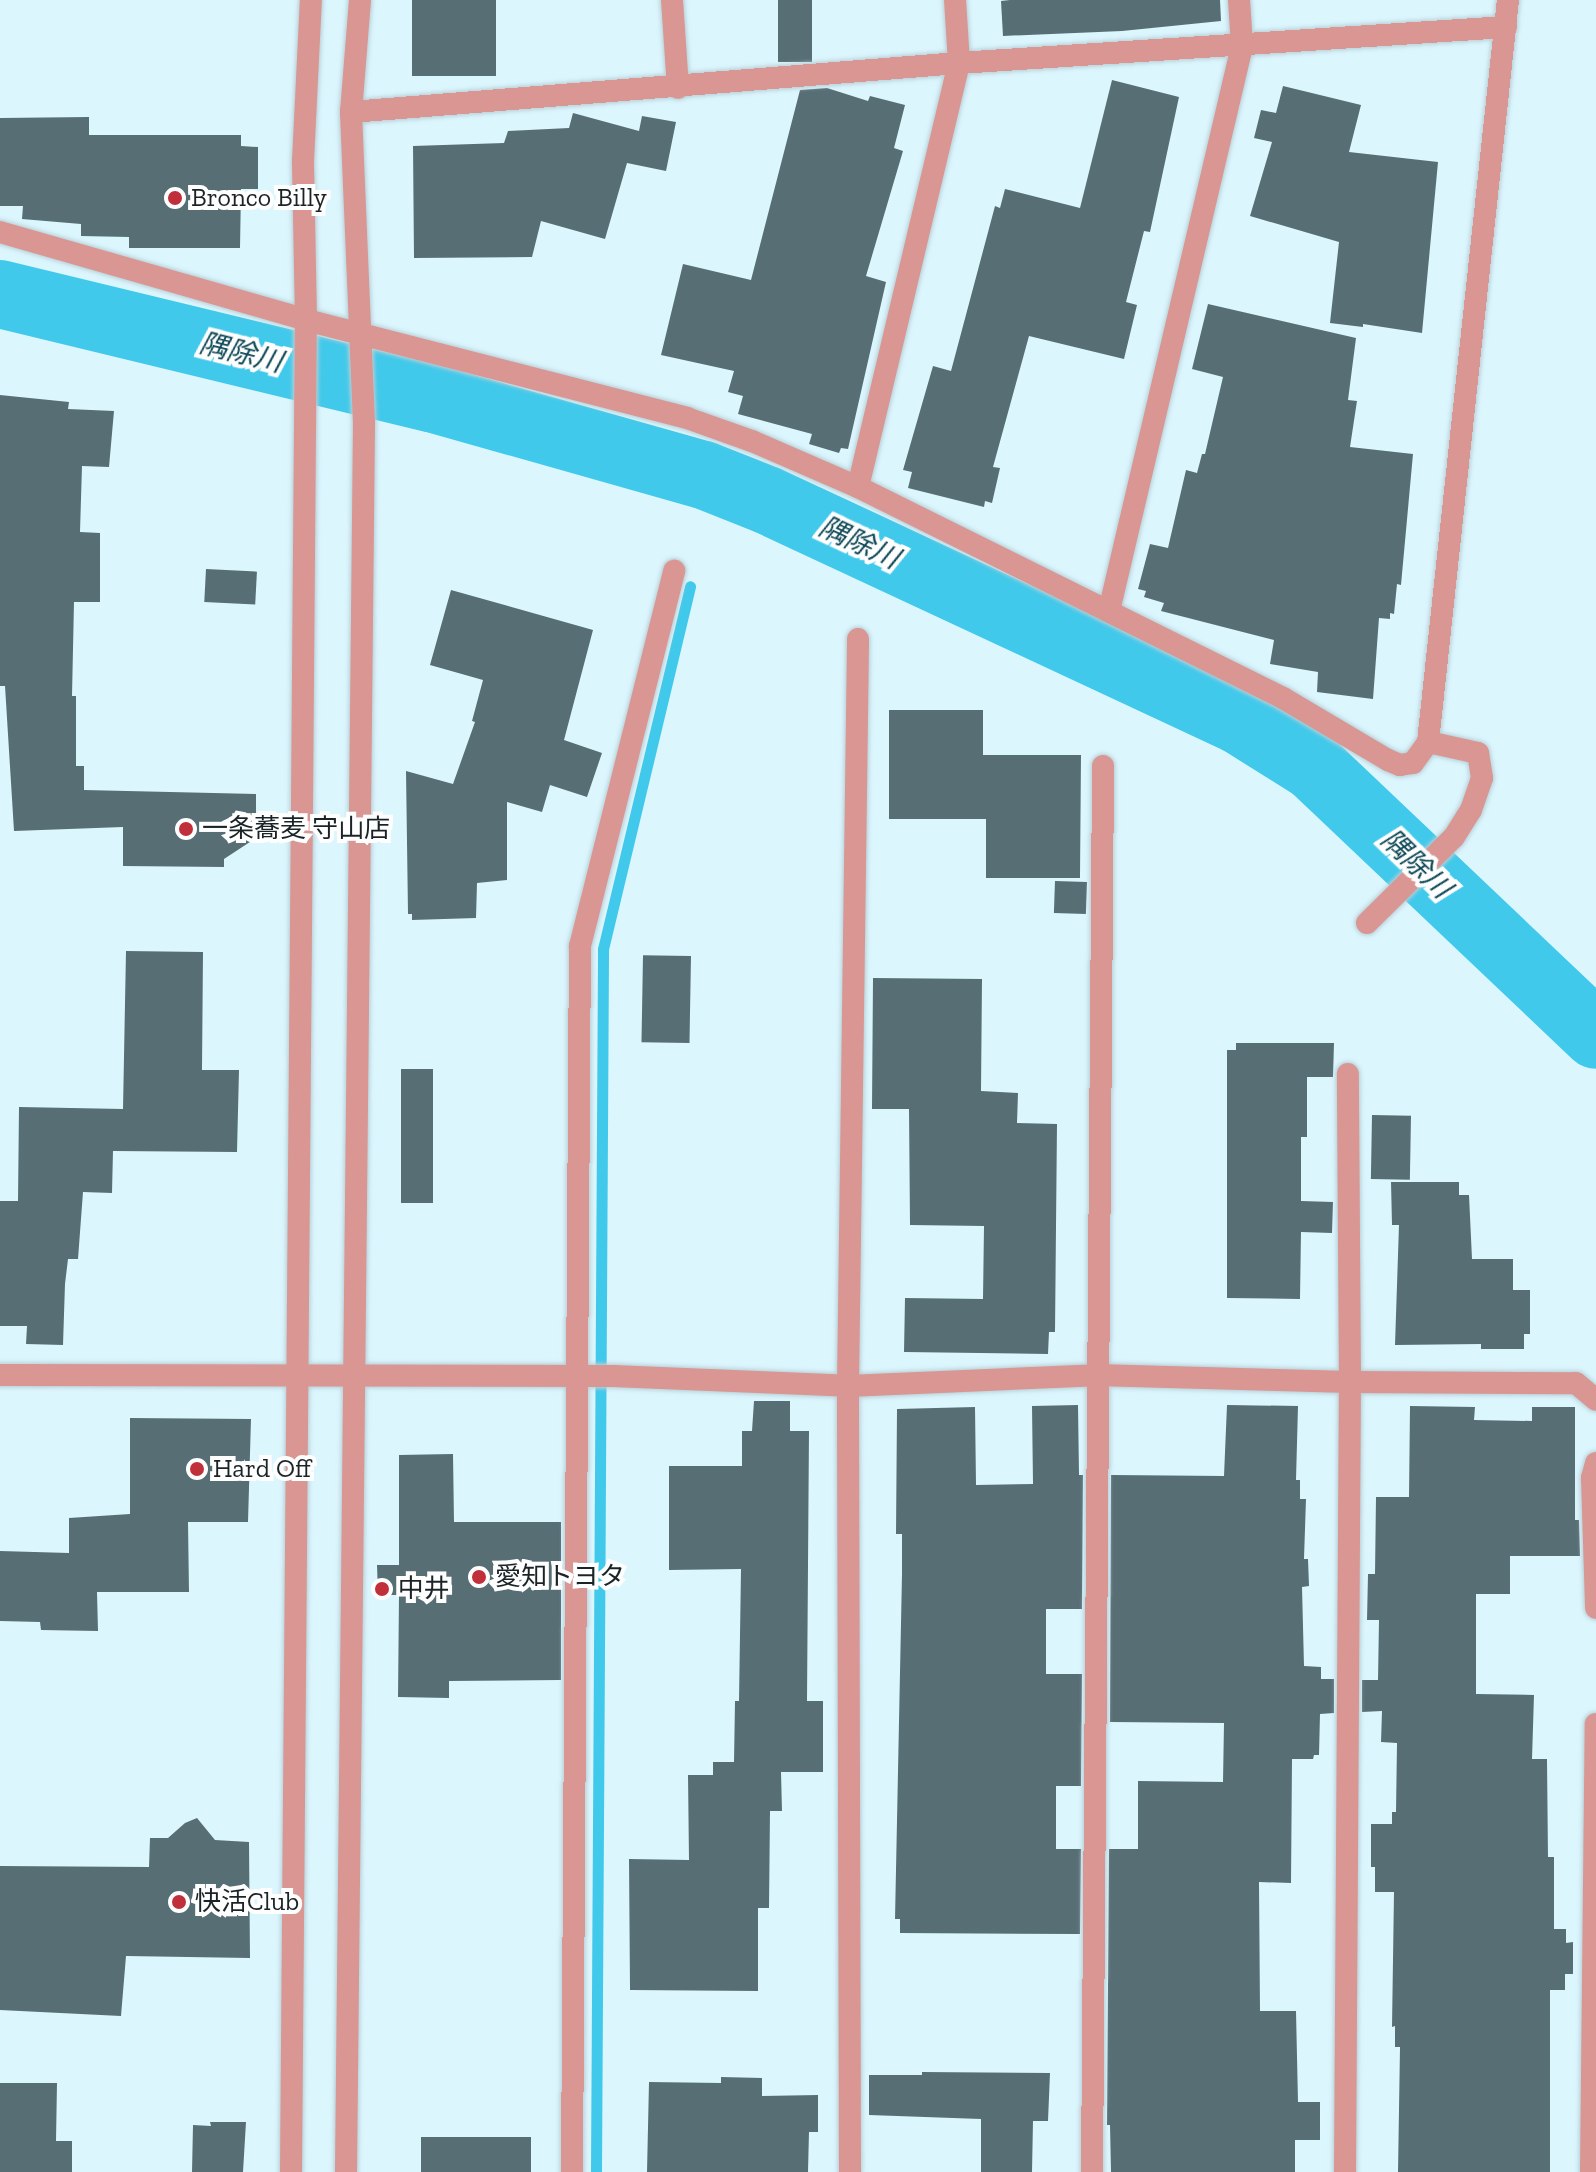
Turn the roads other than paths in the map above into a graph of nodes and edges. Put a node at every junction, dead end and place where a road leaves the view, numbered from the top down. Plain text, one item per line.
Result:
1 (311, 0) edge
2 (360, 0) edge
3 (672, 0) edge
4 (955, 0) edge
5 (1239, 0) edge
6 (1508, 0) edge
7 (1506, 27) junction
8 (1242, 46) junction
9 (959, 63) junction
10 (678, 88) junction
11 (351, 112) junction
12 (0, 232) edge
13 (306, 320) junction
14 (360, 333) junction
15 (858, 487) junction
16 (674, 571) dead end
17 (1109, 611) junction
18 (858, 639) dead end
19 (1428, 742) junction
20 (1103, 766) dead end
21 (1375, 917) dead end
22 (1348, 1074) dead end
23 (0, 1375) edge
24 (1096, 1375) junction
25 (299, 1376) junction
26 (354, 1376) junction
27 (580, 1376) junction
28 (1350, 1382) junction
29 (848, 1386) junction
30 (1596, 1400) edge
31 (1596, 1463) edge
32 (1596, 1608) edge
33 (1596, 1724) edge
34 (291, 2172) edge
35 (346, 2172) edge
36 (572, 2172) edge
37 (850, 2172) edge
38 (1092, 2172) edge
39 (1345, 2172) edge
40 (1591, 2172) edge

1 - 13 street
2 - 11 street
3 - 10 street
4 - 9 street
5 - 8 street
6 - 7 street
7 - 8 street
7 - 19 street
8 - 9 street
8 - 17 street
9 - 10 street
9 - 15 street
10 - 11 street
11 - 14 street
12 - 13 street
13 - 14 street
13 - 25 street
14 - 15 street
14 - 26 street
15 - 17 street
16 - 27 street
17 - 19 street
18 - 29 street
19 - 21 street
20 - 24 street
22 - 28 street
23 - 25 street
24 - 28 street
24 - 29 street
24 - 38 street
25 - 26 street
25 - 34 street
26 - 27 street
26 - 35 street
27 - 29 street
27 - 36 street
28 - 30 street
28 - 39 street
29 - 37 street
31 - 32 street
33 - 40 street

